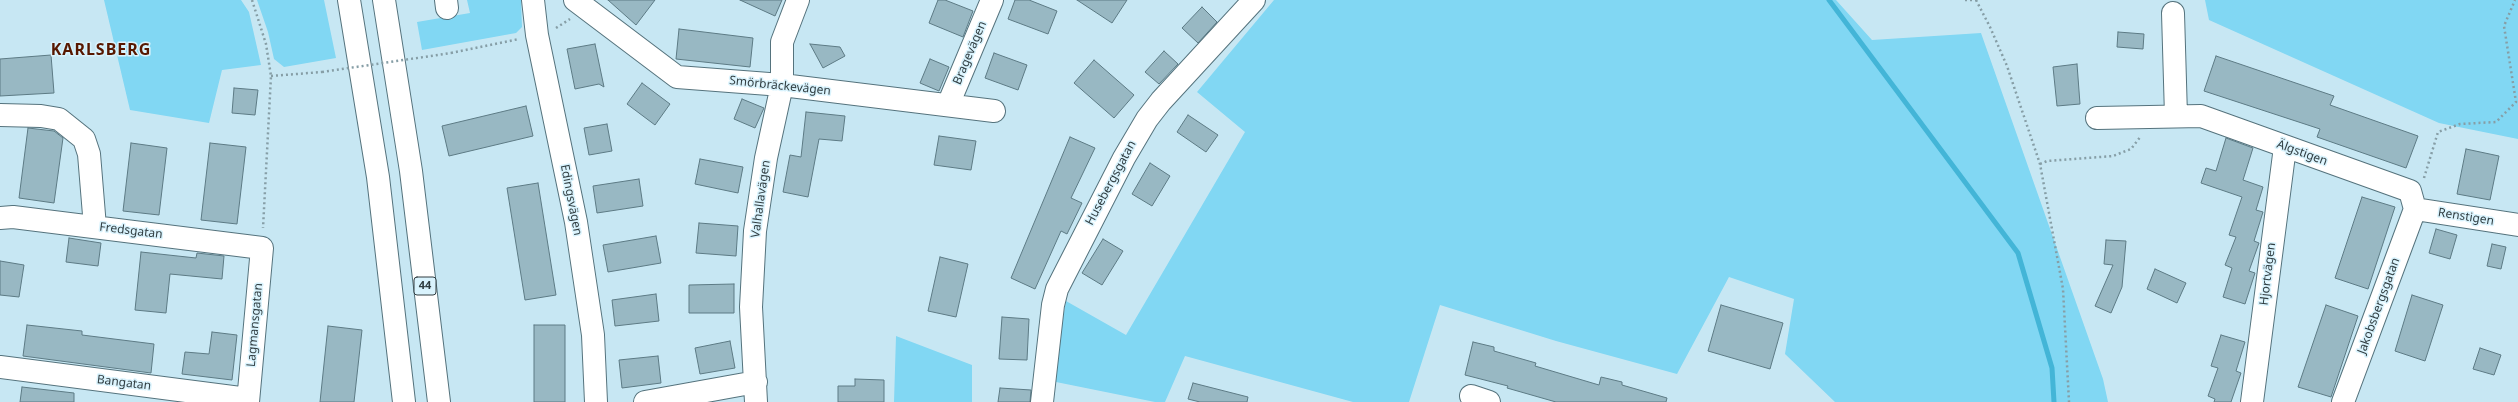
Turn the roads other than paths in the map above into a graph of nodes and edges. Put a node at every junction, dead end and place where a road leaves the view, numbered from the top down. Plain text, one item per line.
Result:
1 (349, 0) edge
2 (384, 0) edge
3 (533, 0) edge
4 (798, 0) edge
5 (992, 0) edge
6 (1254, 0) edge
7 (581, 5) edge
8 (2173, 13) dead end
9 (782, 85) junction
10 (948, 105) junction
11 (994, 111) dead end
12 (0, 115) edge
13 (2176, 116) junction
14 (2096, 118) dead end
15 (2285, 147) junction
16 (2415, 209) junction
17 (0, 218) edge
18 (2518, 225) edge
19 (96, 227) junction
20 (262, 248) joint
21 (0, 367) edge
22 (756, 392) edge
23 (248, 400) edge
24 (404, 402) edge
25 (438, 402) edge
26 (596, 402) edge
27 (645, 402) edge
28 (1042, 402) edge
29 (2252, 402) edge
30 (2343, 402) edge

1 - 24 main road
2 - 25 main road, 44
3 - 26 main road, Edingsvägen
4 - 9 main road, Valhallavägen
5 - 10 main road, Bragevägen
6 - 28 main road, Husebergsgatan
7 - 9 main road, Smörbräckevägen
8 - 13 main road
9 - 10 main road, Smörbräckevägen
9 - 22 main road, Valhallavägen
10 - 11 main road, Smörbräckevägen
12 - 19 main road
13 - 14 main road, Älgstigen
13 - 15 main road, Älgstigen
15 - 16 main road, Älgstigen
15 - 29 main road, Hjortvägen
16 - 18 main road, Renstigen
16 - 30 main road, Jakobsbergsgatan
17 - 19 main road, Fredsgatan
19 - 20 main road, Fredsgatan
20 - 23 main road, Lagmansgatan
21 - 23 main road, Bangatan
22 - 27 main road

